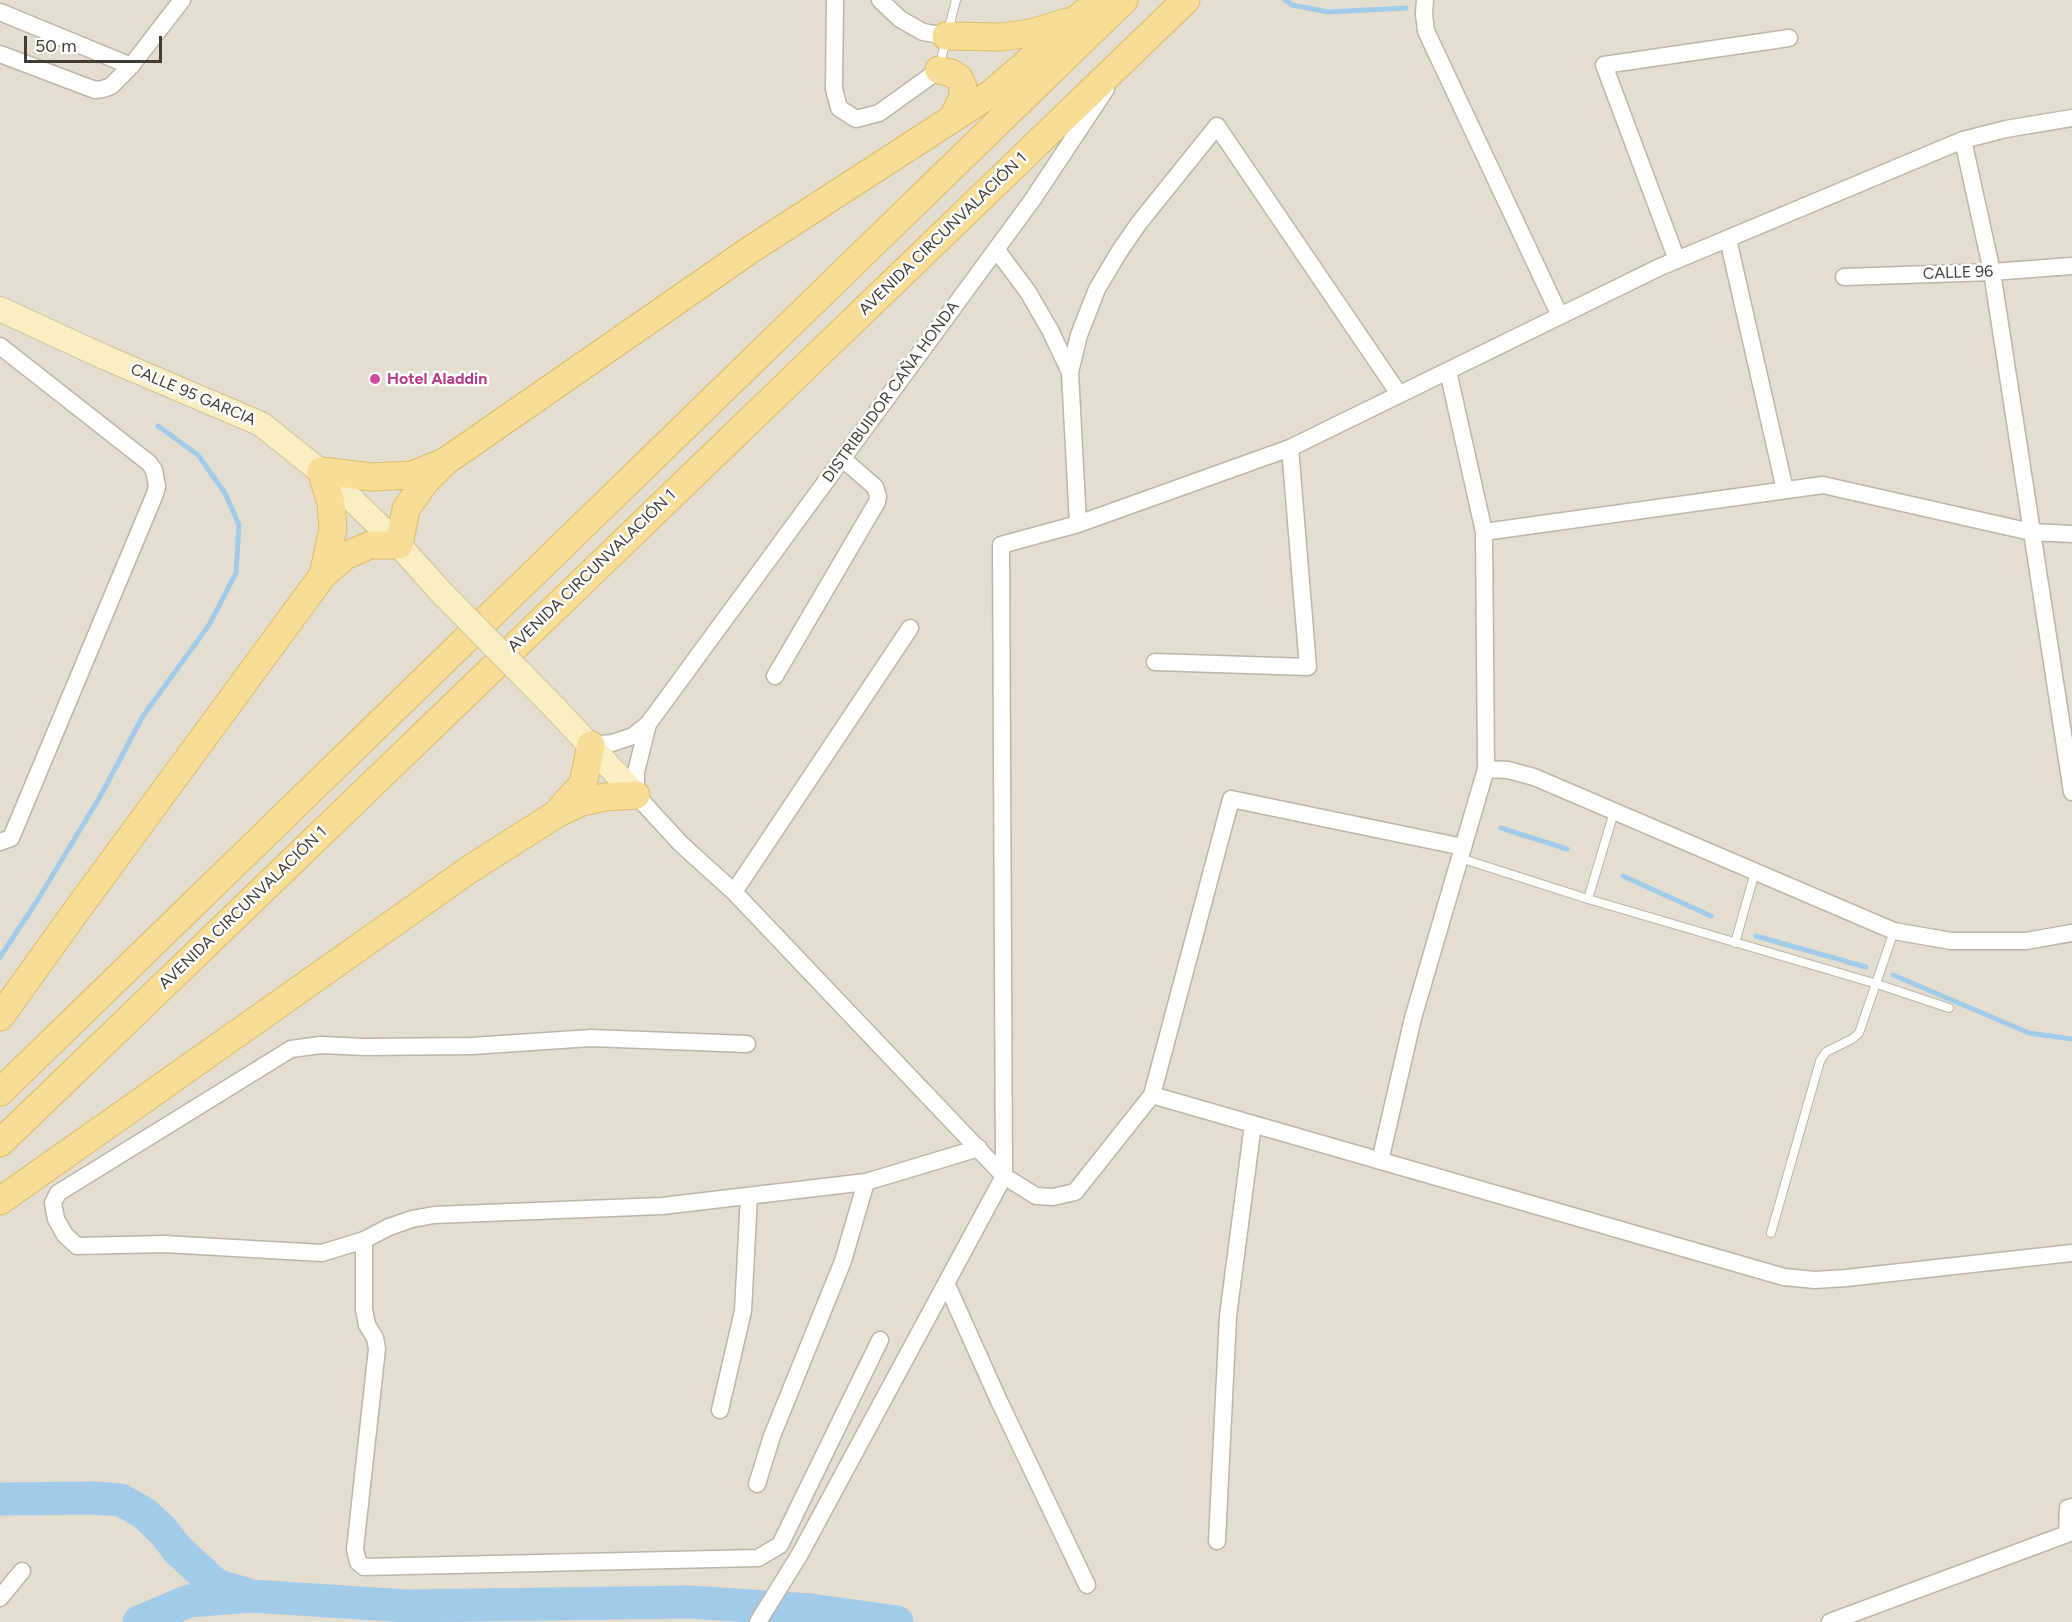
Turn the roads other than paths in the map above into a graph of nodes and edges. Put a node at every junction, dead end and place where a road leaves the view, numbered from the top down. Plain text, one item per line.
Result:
1 (182, 0) edge
2 (835, 0) edge
3 (880, 0) edge
4 (956, 0) edge
5 (1099, 0) edge
6 (1124, 0) edge
7 (1186, 0) edge
8 (1425, 0) edge
9 (0, 12) edge
10 (1077, 19) junction
11 (946, 36) junction
12 (1788, 38) dead end
13 (0, 54) edge
14 (1128, 56) junction
15 (131, 66) junction
16 (939, 70) junction
17 (953, 118) junction
18 (2072, 118) edge
19 (1963, 140) junction
20 (1728, 239) junction
21 (996, 249) junction
22 (1677, 260) junction
23 (2072, 266) edge
24 (1992, 272) junction
25 (1844, 277) dead end
26 (1, 314) edge
27 (1560, 316) junction
28 (0, 346) edge
29 (1448, 371) junction
30 (1070, 372) junction
31 (1399, 394) junction
32 (1290, 448) junction
33 (843, 459) junction
34 (446, 461) junction
35 (321, 471) junction
36 (1785, 490) junction
37 (1078, 524) junction
38 (1484, 532) junction
39 (2031, 532) junction
40 (2072, 534) edge
41 (399, 545) junction
42 (323, 575) junction
43 (910, 628) dead end
44 (1155, 662) dead end
45 (776, 676) dead end
46 (648, 724) junction
47 (591, 745) junction
48 (1486, 769) junction
49 (2072, 792) edge
50 (636, 795) junction
51 (1614, 812) junction
52 (558, 813) junction
53 (0, 842) edge
54 (1461, 852) junction
55 (1755, 872) junction
56 (734, 892) junction
57 (1588, 899) junction
58 (1894, 931) junction
59 (2072, 933) edge
60 (1735, 943) junction
61 (1877, 984) junction
62 (1949, 1008) dead end
63 (0, 1017) edge
64 (747, 1044) dead end
65 (0, 1092) edge
66 (1152, 1095) junction
67 (1253, 1124) junction
68 (0, 1143) edge
69 (979, 1148) junction
70 (1380, 1161) junction
71 (1004, 1176) junction
72 (866, 1182) junction
73 (749, 1196) junction
74 (0, 1201) edge
75 (1771, 1233) dead end
76 (364, 1240) junction
77 (2072, 1254) edge
78 (947, 1285) junction
79 (880, 1340) dead end
80 (720, 1410) dead end
81 (757, 1484) dead end
82 (2072, 1507) edge
83 (1217, 1541) dead end
84 (22, 1571) dead end
85 (1087, 1585) dead end
86 (0, 1598) edge
87 (758, 1622) edge
88 (1830, 1622) edge

1 - 15 street
2 - 16 street
3 - 11 street
4 - 11 lane
5 - 10 main road
6 - 65 main road
7 - 14 main road, AVENIDA CIRCUNVALACIÓN 1
8 - 27 street
9 - 15 street
10 - 11 main road
10 - 17 main road
11 - 16 lane
12 - 22 street
13 - 15 street
14 - 21 street, DISTRIBUIDOR CAÑA HONDA
14 - 68 main road, AVENIDA CIRCUNVALACIÓN 1
16 - 17 main road
17 - 34 main road
18 - 19 street
19 - 20 street
19 - 24 street
20 - 22 street
20 - 36 street
21 - 30 street
21 - 33 street, DISTRIBUIDOR CAÑA HONDA
22 - 27 street
23 - 24 street, CALLE 96
24 - 25 street, CALLE 96
24 - 39 street
26 - 35 street, CALLE 95 GARCIA
27 - 29 street
28 - 53 street
29 - 31 street
29 - 38 street
30 - 31 street
30 - 37 street
31 - 32 street
32 - 37 street
32 - 44 street
33 - 45 street
33 - 46 street, DISTRIBUIDOR CAÑA HONDA
34 - 35 main road
34 - 41 main road
35 - 41 street, CALLE 95 GARCIA
35 - 42 main road
36 - 38 street
36 - 39 street
37 - 71 street
38 - 48 street
39 - 40 street
39 - 49 street
41 - 42 main road
41 - 47 street, CALLE 95 GARCIA, bridge
42 - 63 main road
43 - 56 street
46 - 47 street, DISTRIBUIDOR CAÑA HONDA
46 - 50 street, DISTRIBUIDOR CAÑA HONDA
47 - 50 street, CALLE 95 GARCIA
47 - 52 main road
48 - 51 street
48 - 54 street
50 - 52 main road
50 - 56 street
51 - 55 street
51 - 57 lane
52 - 74 main road
54 - 57 lane
54 - 66 street
54 - 70 street
55 - 58 street
55 - 60 lane
56 - 69 street
57 - 60 lane
58 - 59 street
58 - 61 lane
60 - 61 lane
61 - 62 lane
61 - 75 lane
64 - 76 street
66 - 67 street
66 - 71 street
67 - 70 street
67 - 83 street
69 - 71 street
69 - 72 street
70 - 77 street
71 - 78 street
72 - 73 street
72 - 81 street
73 - 76 street
73 - 80 street
76 - 79 street
78 - 85 street
78 - 87 street
82 - 88 street
84 - 86 street

